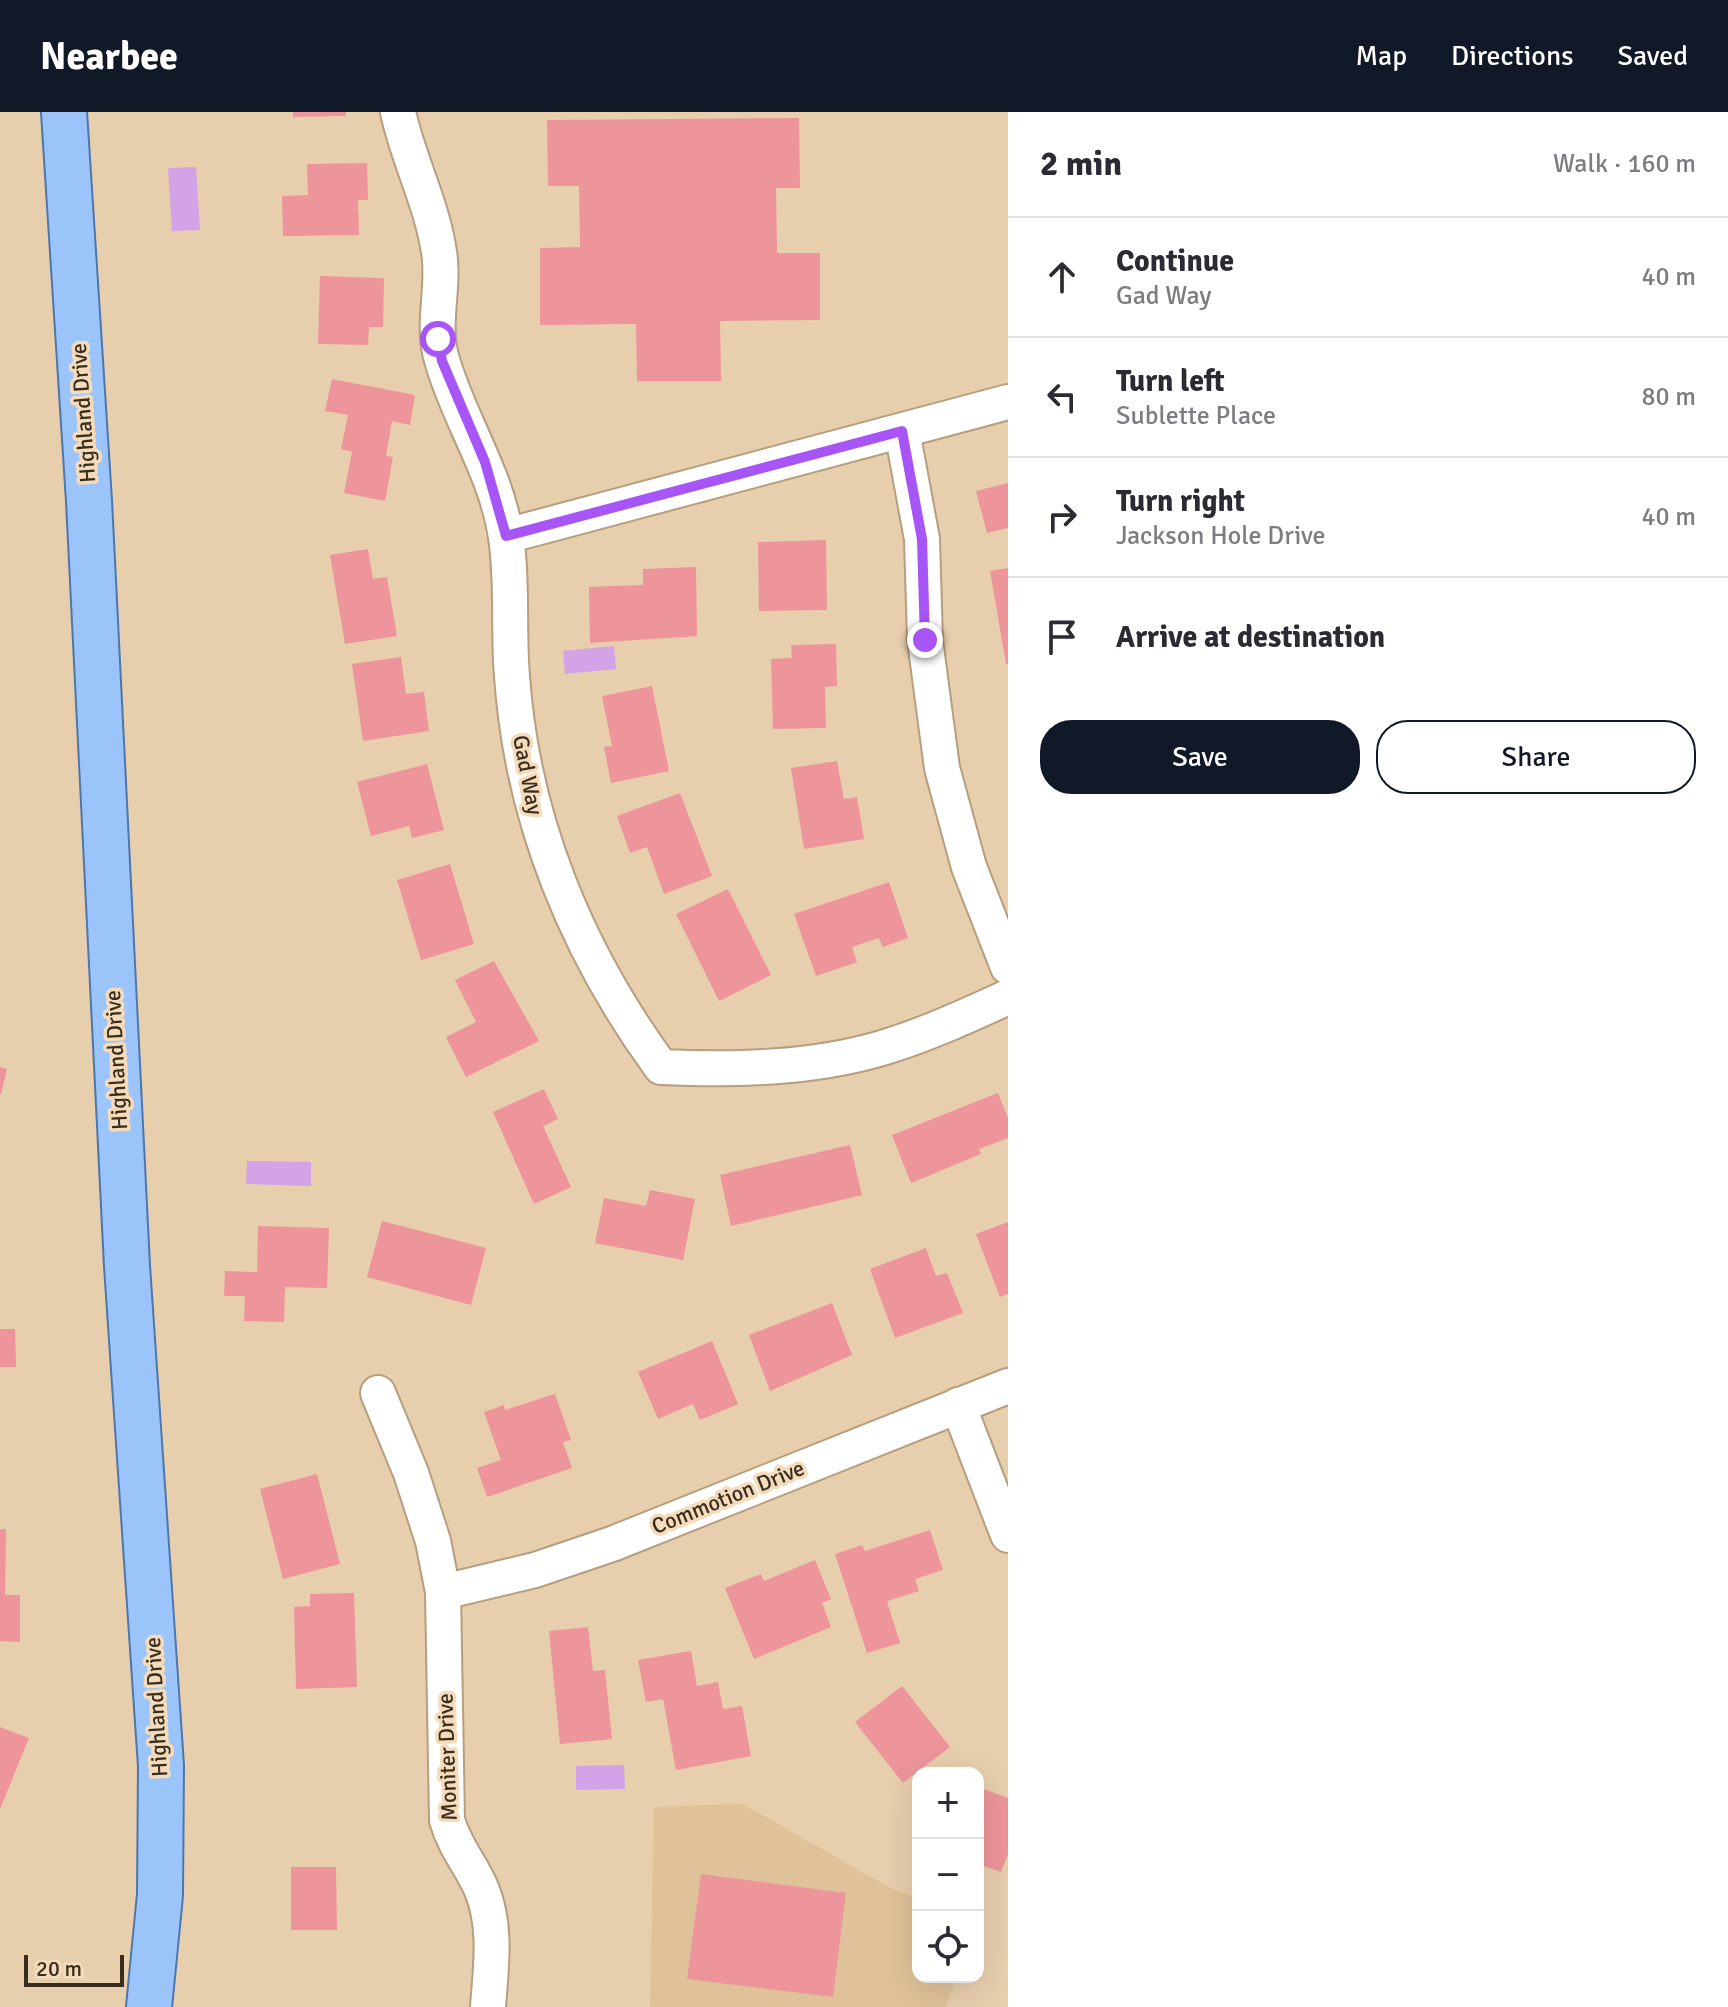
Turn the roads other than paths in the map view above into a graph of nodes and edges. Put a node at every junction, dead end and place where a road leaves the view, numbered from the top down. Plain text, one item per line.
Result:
1 (64, 112) edge
2 (398, 112) edge
3 (1008, 402) edge
4 (902, 431) junction
5 (506, 536) junction
6 (1008, 967) edge
7 (1008, 997) edge
8 (1008, 1386) edge
9 (378, 1393) dead end
10 (958, 1405) junction
11 (1008, 1535) edge
12 (443, 1592) junction
13 (149, 2007) edge
14 (488, 2007) edge

1 - 13 main road, Highland Drive
2 - 5 street, Gad Way
3 - 4 street
4 - 5 street
4 - 6 street
5 - 7 street, Gad Way
8 - 10 street, Commotion Drive
9 - 12 street, Moniter Drive
10 - 11 street
10 - 12 street, Commotion Drive
12 - 14 street, Moniter Drive

